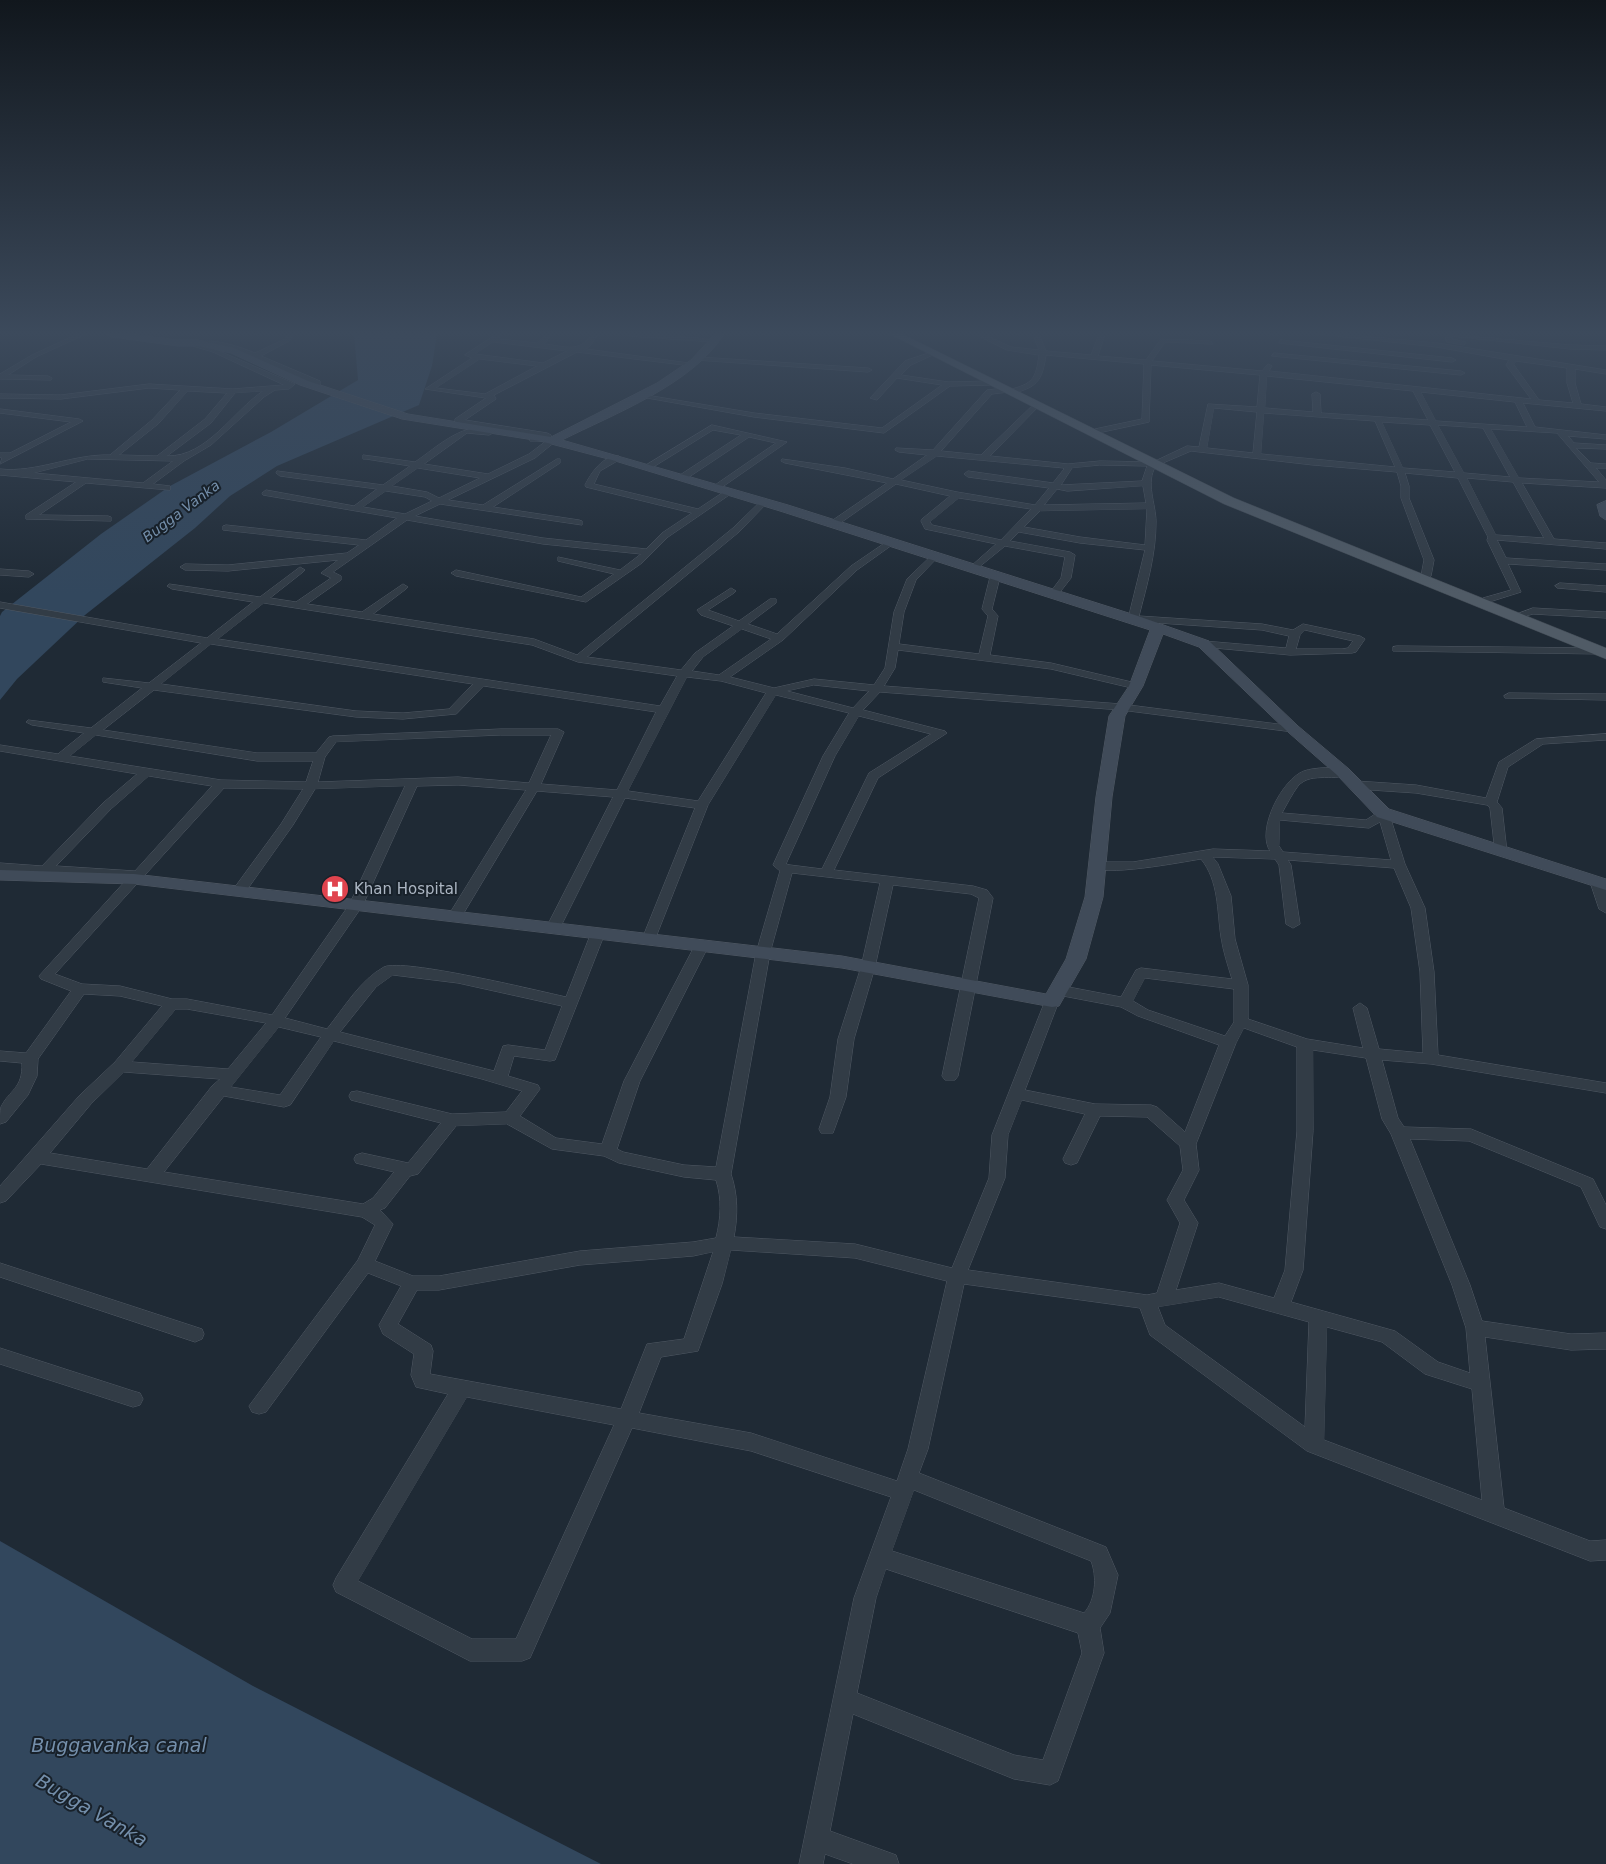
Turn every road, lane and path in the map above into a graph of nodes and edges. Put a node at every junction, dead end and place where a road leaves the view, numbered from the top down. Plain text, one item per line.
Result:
1 (77, 421) edge
2 (156, 421) edge
3 (208, 421) edge
4 (231, 421) edge
5 (421, 421) edge
6 (458, 421) edge
7 (588, 421) edge
8 (803, 421) edge
9 (898, 421) edge
10 (963, 421) edge
11 (1019, 421) edge
12 (1069, 421) edge
13 (1076, 421) edge
14 (1142, 421) edge
15 (1208, 421) edge
16 (1260, 421) edge
17 (1378, 421) edge
18 (1432, 421) joint
19 (1528, 421) edge
20 (1485, 425) junction
21 (1531, 427) junction
22 (1098, 431) junction
23 (1564, 433) junction
24 (748, 434) junction
25 (1606, 437) edge
26 (549, 440) junction
27 (1572, 445) junction
28 (1606, 447) edge
29 (1203, 449) junction
30 (898, 450) dead end
31 (934, 453) junction
32 (0, 455) edge
33 (1580, 455) junction
34 (11, 456) junction
35 (113, 456) junction
36 (532, 456) junction
37 (1257, 456) junction
38 (366, 457) dead end
39 (1606, 457) edge
40 (160, 458) junction
41 (616, 458) junction
42 (983, 458) junction
43 (181, 459) junction
44 (785, 461) dead end
45 (0, 462) edge
46 (1158, 463) junction
47 (419, 464) junction
48 (1589, 465) junction
49 (1068, 466) junction
50 (1606, 466) edge
51 (647, 467) junction
52 (1400, 470) junction
53 (0, 472) edge
54 (280, 473) dead end
55 (18, 474) junction
56 (968, 474) dead end
57 (1461, 475) junction
58 (490, 477) junction
59 (683, 477) junction
60 (84, 480) junction
61 (1518, 480) junction
62 (897, 481) junction
63 (1145, 483) junction
64 (1606, 485) edge
65 (144, 486) junction
66 (1056, 487) junction
67 (167, 488) dead end
68 (385, 488) junction
69 (724, 489) junction
70 (266, 493) dead end
71 (957, 495) junction
72 (438, 501) junction
73 (764, 502) junction
74 (1606, 505) edge
75 (1151, 506) junction
76 (485, 508) junction
77 (1039, 508) junction
78 (355, 509) junction
79 (700, 512) junction
80 (1606, 516) edge
81 (404, 518) junction
82 (108, 519) dead end
83 (579, 523) dead end
84 (832, 524) junction
85 (226, 528) dead end
86 (1018, 529) junction
87 (1493, 537) junction
88 (1551, 542) junction
89 (367, 543) junction
90 (889, 543) junction
91 (1004, 544) junction
92 (1606, 546) edge
93 (1151, 548) junction
94 (650, 552) junction
95 (349, 556) junction
96 (933, 557) junction
97 (561, 559) dead end
98 (1502, 561) junction
99 (185, 567) dead end
100 (1606, 567) edge
101 (300, 570) dead end
102 (972, 570) junction
103 (0, 572) edge
104 (456, 573) dead end
105 (623, 573) junction
106 (29, 574) dead end
107 (995, 576) junction
108 (1426, 576) junction
109 (172, 586) dead end
110 (1560, 586) dead end
111 (402, 587) dead end
112 (1606, 589) edge
113 (731, 591) dead end
114 (1054, 594) junction
115 (1486, 600) junction
116 (262, 601) junction
117 (772, 602) dead end
118 (0, 605) edge
119 (299, 605) junction
120 (1522, 614) junction
121 (1606, 614) edge
122 (365, 615) junction
123 (1133, 618) junction
124 (740, 624) junction
125 (1158, 628) junction
126 (1295, 634) junction
127 (778, 638) junction
128 (209, 641) junction
129 (1204, 644) junction
130 (894, 646) junction
131 (1397, 649) dead end
132 (1604, 651) edge
133 (1290, 652) junction
134 (984, 657) junction
135 (578, 658) junction
136 (684, 674) junction
137 (722, 678) junction
138 (106, 680) dead end
139 (481, 683) junction
140 (151, 685) junction
141 (1136, 686) junction
142 (876, 689) junction
143 (774, 691) junction
144 (1509, 696) dead end
145 (1606, 696) edge
146 (1121, 708) junction
147 (663, 710) junction
148 (856, 711) junction
149 (32, 722) dead end
150 (1293, 730) junction
151 (93, 732) junction
152 (1606, 737) edge
153 (0, 748) edge
154 (61, 756) junction
155 (319, 757) junction
156 (147, 771) junction
157 (1343, 772) junction
158 (221, 784) junction
159 (412, 784) junction
160 (1356, 785) junction
161 (312, 786) junction
162 (534, 786) junction
163 (620, 794) junction
164 (1491, 802) junction
165 (702, 805) junction
166 (1383, 814) junction
167 (1274, 816) junction
168 (1501, 852) junction
169 (1277, 855) junction
170 (1205, 856) junction
171 (1399, 864) junction
172 (1096, 866) junction
173 (0, 867) edge
174 (46, 869) junction
175 (787, 869) junction
176 (827, 872) junction
177 (0, 875) edge
178 (136, 877) junction
179 (887, 880) junction
180 (1601, 883) edge
181 (238, 891) junction
182 (356, 905) junction
183 (1606, 909) edge
184 (455, 916) junction
185 (1293, 924) dead end
186 (553, 928) junction
187 (598, 933) junction
188 (649, 939) junction
189 (702, 946) junction
190 (764, 953) junction
191 (868, 967) junction
192 (968, 985) junction
193 (1241, 985) junction
194 (80, 989) junction
195 (1055, 995) junction
196 (569, 1003) junction
197 (1125, 1003) junction
198 (172, 1004) junction
199 (1360, 1008) dead end
200 (275, 1022) junction
201 (1241, 1022) junction
202 (331, 1034) junction
203 (1228, 1043) junction
204 (1305, 1044) junction
205 (1374, 1053) junction
206 (0, 1056) edge
207 (30, 1059) junction
208 (1431, 1060) junction
209 (120, 1066) junction
210 (231, 1074) junction
211 (950, 1076) dead end
212 (499, 1078) junction
213 (1606, 1088) edge
214 (218, 1090) junction
215 (1016, 1093) junction
216 (357, 1096) dead end
217 (1094, 1110) junction
218 (0, 1118) edge
219 (510, 1118) junction
220 (452, 1120) junction
221 (827, 1129) dead end
222 (1399, 1133) junction
223 (1188, 1144) junction
224 (608, 1150) junction
225 (37, 1157) junction
226 (362, 1159) dead end
227 (1071, 1159) dead end
228 (406, 1168) junction
229 (723, 1174) junction
230 (151, 1176) junction
231 (0, 1197) edge
232 (365, 1211) junction
233 (1606, 1222) edge
234 (726, 1243) junction
235 (365, 1264) junction
236 (0, 1270) edge
237 (957, 1276) junction
238 (412, 1282) junction
239 (1155, 1301) junction
240 (1280, 1306) junction
241 (1318, 1317) junction
242 (1474, 1328) junction
243 (195, 1334) dead end
244 (1606, 1341) edge
245 (0, 1356) edge
246 (1480, 1384) junction
247 (462, 1388) junction
248 (133, 1399) dead end
249 (259, 1406) dead end
250 (626, 1420) junction
251 (1314, 1444) junction
252 (905, 1485) junction
253 (1494, 1514) junction
254 (1606, 1550) edge
255 (879, 1557) junction
256 (1088, 1625) junction
257 (844, 1699) junction
258 (816, 1838) junction
259 (811, 1864) edge
260 (887, 1864) edge

1 - 34 street
2 - 35 street
3 - 40 street
4 - 43 street
5 - 26 street
6 - 26 street
7 - 26 main road
8 - 9 street
10 - 31 street
11 - 42 street
12 - 46 main road
13 - 22 main road
14 - 22 street
15 - 29 street
16 - 37 street
17 - 52 street
18 - 20 street
18 - 57 street
19 - 21 street
20 - 21 street
20 - 61 street
21 - 23 street
22 - 46 main road
23 - 25 street
23 - 27 street
24 - 51 street
24 - 59 street
24 - 69 street
26 - 36 street
26 - 41 street
26 - 47 street
27 - 28 street
27 - 33 street
29 - 37 street
29 - 46 street
30 - 31 street
31 - 42 street
31 - 62 street
32 - 34 street
33 - 39 street
33 - 48 street
34 - 45 street
35 - 40 street
35 - 55 street
36 - 58 street
36 - 76 street
37 - 52 street
38 - 47 street
40 - 43 street
41 - 51 street
41 - 79 street
42 - 49 street
43 - 65 street
44 - 62 street
46 - 49 street
46 - 63 street
46 - 108 main road
46 - 132 main road
47 - 58 street
47 - 68 street
48 - 50 street
48 - 64 street
49 - 66 street
51 - 59 street
52 - 57 street
52 - 108 street
53 - 55 street
54 - 68 street
55 - 60 street
56 - 66 street
57 - 61 street
57 - 87 street
58 - 72 street
59 - 69 street
60 - 65 street
60 - 82 street
61 - 64 street
61 - 88 street
62 - 71 street
62 - 84 street
63 - 66 street
63 - 75 street
65 - 67 street
66 - 77 street
68 - 72 street
68 - 78 street
69 - 73 street
69 - 79 street
70 - 78 street
71 - 77 street
71 - 91 street
72 - 76 street
72 - 81 street
73 - 84 street
73 - 135 street
74 - 80 street
75 - 77 street
75 - 93 street
76 - 83 street
77 - 86 street
78 - 81 street
79 - 94 street
81 - 89 street
81 - 94 street
84 - 90 street
85 - 89 street
86 - 91 street
86 - 93 street
87 - 88 street
87 - 98 street
88 - 92 street
89 - 95 street
90 - 96 street
90 - 127 street
91 - 102 street
91 - 114 street
93 - 123 street
94 - 105 street
95 - 99 street
95 - 119 street
96 - 102 street
96 - 130 street
97 - 105 street
98 - 100 street
98 - 115 street
101 - 116 street
102 - 107 street
103 - 106 street
104 - 105 street
107 - 114 street
107 - 134 street
108 - 115 main road
109 - 116 street
110 - 112 street
111 - 122 street
113 - 124 street
114 - 123 street
115 - 120 main road
116 - 119 street
116 - 128 street
117 - 124 street
118 - 128 street
119 - 122 street
120 - 121 street
120 - 132 main road
122 - 135 street
123 - 125 street
123 - 126 street
124 - 127 street
124 - 136 street
125 - 129 street
125 - 141 street
126 - 133 street
126 - 133 street
127 - 137 street
128 - 139 street
128 - 140 street
129 - 133 street
129 - 150 street
130 - 134 street
130 - 142 street
131 - 132 street
134 - 141 street
135 - 136 street
136 - 137 street
136 - 147 street
137 - 143 street
138 - 140 street
139 - 140 street
139 - 147 street
140 - 151 street
141 - 146 street
142 - 143 street
142 - 146 street
142 - 148 street
143 - 148 street
143 - 165 street
144 - 145 street
146 - 150 street
146 - 172 street
147 - 163 street
148 - 175 street
148 - 176 street
149 - 151 street
150 - 157 street
151 - 154 street
151 - 155 street
152 - 164 street
153 - 154 street
154 - 156 street
155 - 161 street
155 - 162 street
156 - 158 street
156 - 174 street
157 - 160 street
157 - 167 street
158 - 161 street
158 - 178 street
159 - 161 street
159 - 162 street
159 - 182 street
160 - 164 street
160 - 166 street
161 - 181 street
162 - 163 street
162 - 184 street
163 - 165 street
163 - 186 street
164 - 168 street
165 - 188 street
166 - 167 street
166 - 168 street
166 - 171 street
167 - 169 street
168 - 180 street
169 - 170 street
169 - 171 street
169 - 185 street
170 - 172 street
170 - 193 street
171 - 208 street
172 - 195 street
173 - 174 street
174 - 178 street
175 - 176 street
175 - 190 street
176 - 179 street
177 - 178 street
178 - 181 street
178 - 194 street
179 - 191 street
179 - 192 street
180 - 183 street
181 - 182 street
182 - 184 street
182 - 200 street
184 - 186 street
186 - 187 street
187 - 188 street
187 - 196 street
188 - 189 street
189 - 190 street
189 - 224 street
190 - 191 street
190 - 229 street
191 - 192 street
191 - 221 street
192 - 195 street
192 - 211 street
193 - 197 street
193 - 201 street
194 - 198 street
194 - 207 street
195 - 197 street
195 - 215 street
196 - 202 street
196 - 212 street
197 - 203 street
198 - 200 street
198 - 209 street
199 - 205 street
200 - 202 street
200 - 210 street
201 - 203 street
201 - 204 street
202 - 212 street
202 - 214 street
203 - 223 street
204 - 205 street
204 - 240 street
205 - 208 street
205 - 222 street
206 - 207 street
207 - 218 street
208 - 213 street
209 - 210 street
209 - 225 street
210 - 214 street
212 - 219 street
214 - 230 street
215 - 217 street
215 - 237 street
216 - 220 street
217 - 223 street
217 - 227 street
219 - 220 street
219 - 224 street
220 - 228 street
222 - 233 street
222 - 242 street
223 - 239 street
224 - 229 street
225 - 230 street
225 - 231 street
226 - 228 street
228 - 232 street
229 - 234 street
230 - 232 street
232 - 235 street
234 - 237 street
234 - 238 street
234 - 250 street
235 - 238 street
235 - 249 street
236 - 243 street
237 - 239 street
237 - 252 street
238 - 247 street
239 - 240 street
239 - 251 street
240 - 241 street
241 - 246 street
241 - 251 street
242 - 244 street
242 - 246 street
245 - 248 street
246 - 253 street
247 - 250 street
247 - 250 street
250 - 252 street
251 - 253 street
252 - 255 street
252 - 256 street
253 - 254 street
255 - 256 street
255 - 257 street
256 - 257 street
257 - 258 street
258 - 259 street
258 - 260 street

